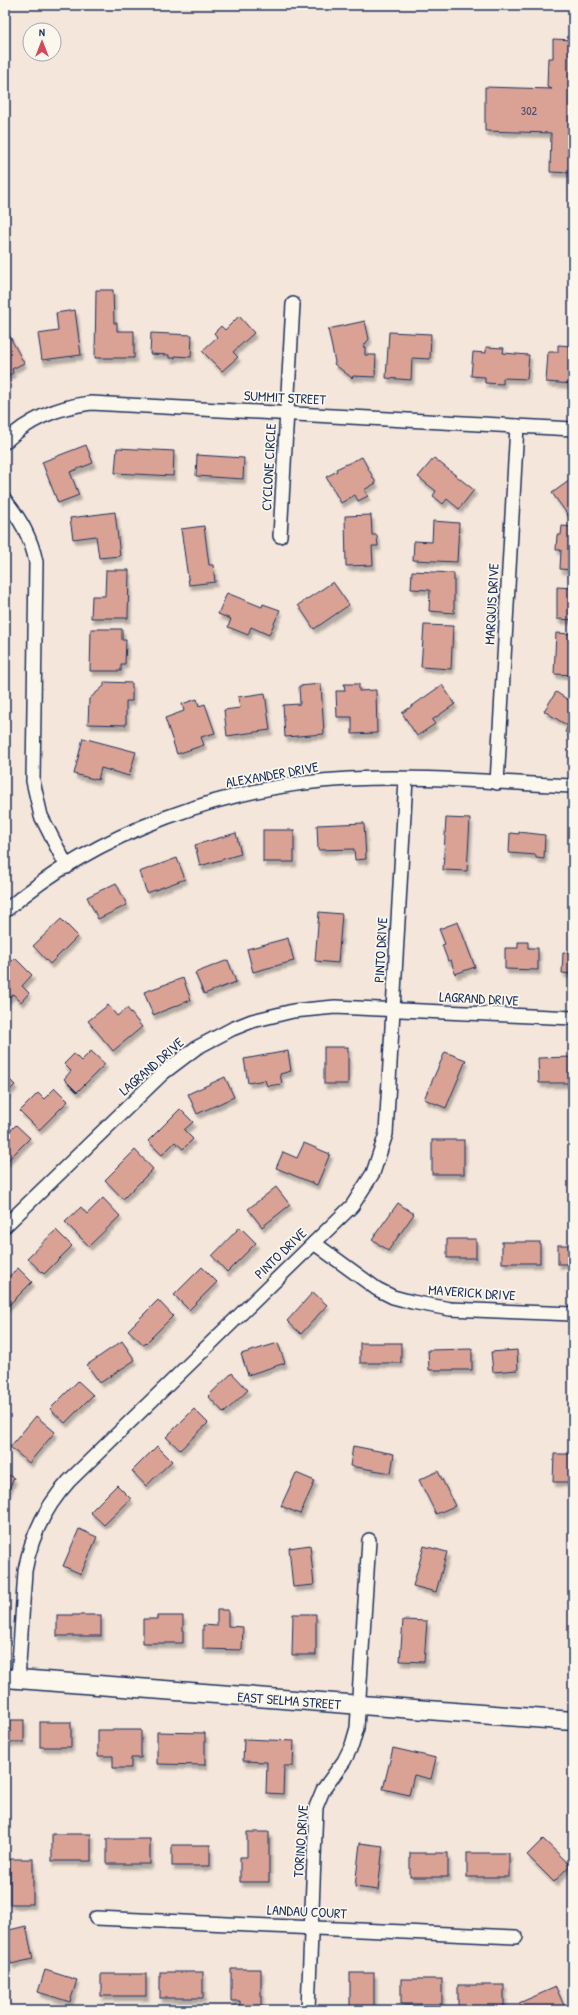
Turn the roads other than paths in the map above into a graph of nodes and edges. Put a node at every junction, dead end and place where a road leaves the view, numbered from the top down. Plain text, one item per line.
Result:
1 (293, 304) dead end
2 (287, 413) junction
3 (516, 426) junction
4 (573, 429) edge
5 (5, 442) edge
6 (5, 500) edge
7 (280, 536) dead end
8 (406, 779) junction
9 (497, 783) junction
10 (573, 786) edge
11 (67, 867) junction
12 (5, 911) edge
13 (393, 1010) junction
14 (573, 1018) edge
15 (5, 1226) edge
16 (314, 1243) junction
17 (573, 1314) edge
18 (369, 1540) dead end
19 (11, 1679) edge
20 (358, 1705) junction
21 (573, 1720) edge
22 (96, 1918) dead end
23 (311, 1928) junction
24 (516, 1937) dead end
25 (308, 2010) edge

1 - 2 street, CYCLONE CIRCLE
2 - 3 street, SUMMIT STREET
2 - 5 street, SUMMIT STREET
2 - 7 street, CYCLONE CIRCLE
3 - 4 street, SUMMIT STREET
3 - 9 street, MARQUIS DRIVE
6 - 11 street
8 - 9 street, ALEXANDER DRIVE
8 - 11 street, ALEXANDER DRIVE
8 - 13 street, PINTO DRIVE
9 - 10 street, ALEXANDER DRIVE
11 - 12 street, ALEXANDER DRIVE
13 - 14 street, LAGRAND DRIVE
13 - 15 street, LAGRAND DRIVE
13 - 16 street, PINTO DRIVE
16 - 17 street, MAVERICK DRIVE
16 - 19 street, PINTO DRIVE
18 - 20 street, TORINO DRIVE
19 - 20 street, EAST SELMA STREET
20 - 21 street, EAST SELMA STREET
20 - 23 street, TORINO DRIVE
22 - 23 street, LANDAU COURT
23 - 24 street, LANDAU COURT
23 - 25 street, TORINO DRIVE

